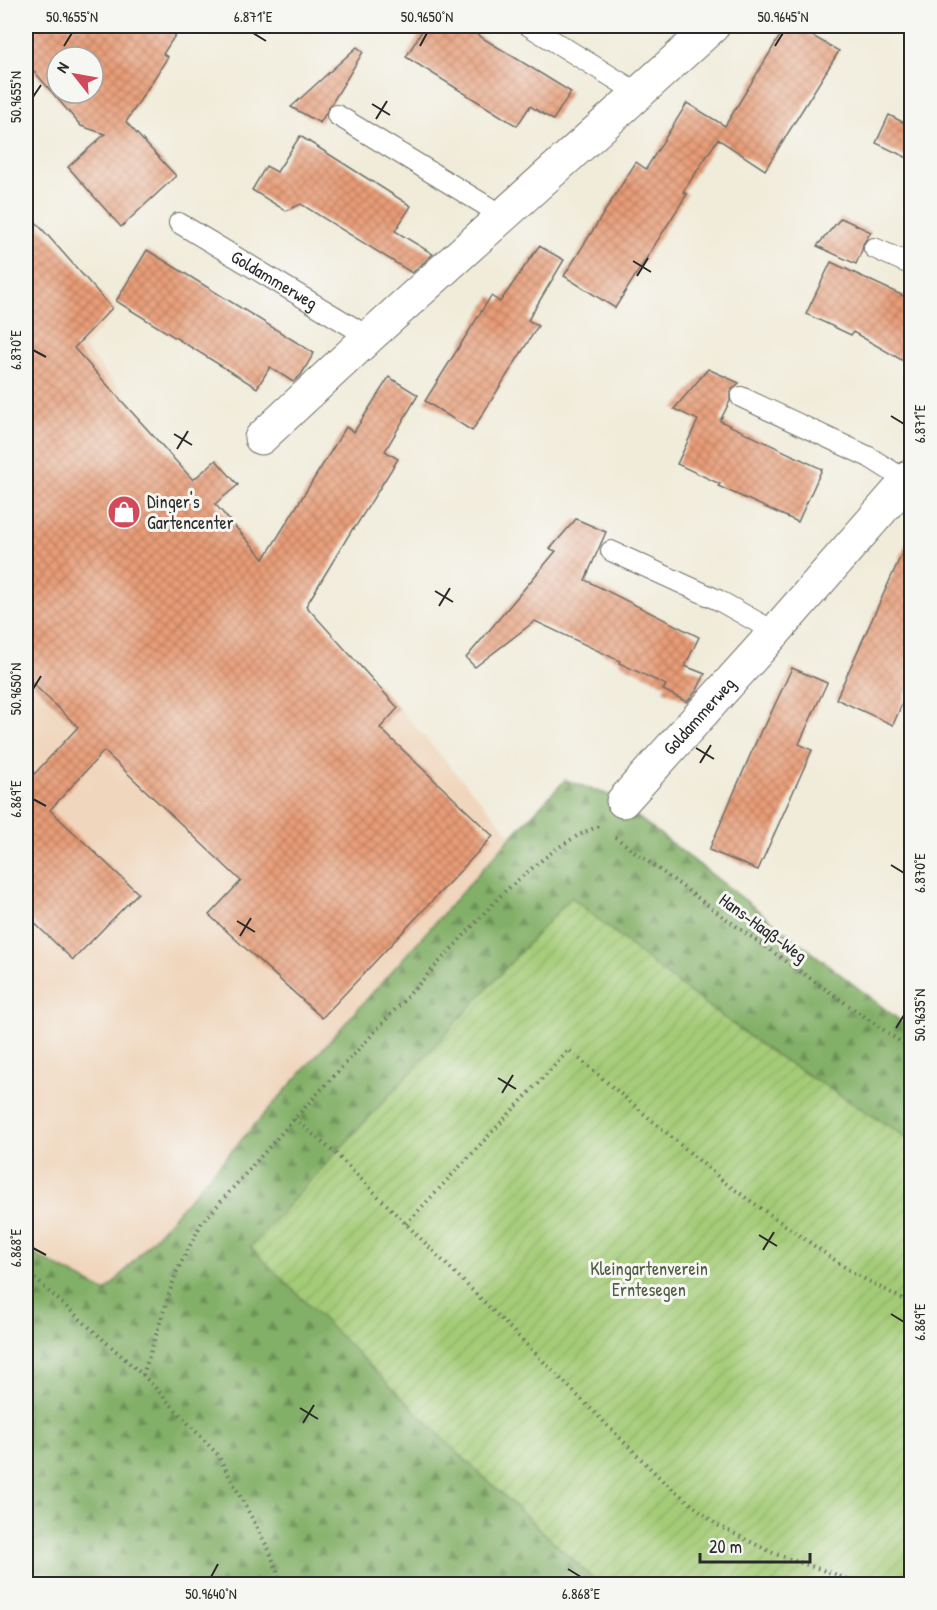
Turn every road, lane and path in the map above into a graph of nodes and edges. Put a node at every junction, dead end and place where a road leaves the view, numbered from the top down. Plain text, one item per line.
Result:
1 (529, 26) edge
2 (713, 26) edge
3 (639, 93) junction
4 (337, 115) dead end
5 (503, 216) junction
6 (179, 223) dead end
7 (874, 248) dead end
8 (912, 265) edge
9 (369, 337) junction
10 (741, 397) dead end
11 (261, 438) dead end
12 (909, 478) edge
13 (612, 551) dead end
14 (776, 632) junction
15 (623, 801) dead end
16 (912, 1050) edge
17 (294, 1119) junction
18 (406, 1224) junction
19 (26, 1271) edge
20 (912, 1304) edge
21 (143, 1375) junction
22 (282, 1584) edge
23 (864, 1584) edge

1 - 3 lane
2 - 3 street
3 - 5 street
4 - 5 lane
5 - 9 street
6 - 9 lane, Goldammerweg
7 - 8 lane
9 - 11 street
10 - 12 lane, Goldammerweg
12 - 14 street, Goldammerweg
13 - 14 lane
14 - 15 street, Goldammerweg
16 - 17 path, Hans-Haaß-Weg
17 - 18 path
17 - 21 path
18 - 20 path
18 - 23 path
19 - 21 path
21 - 22 path

